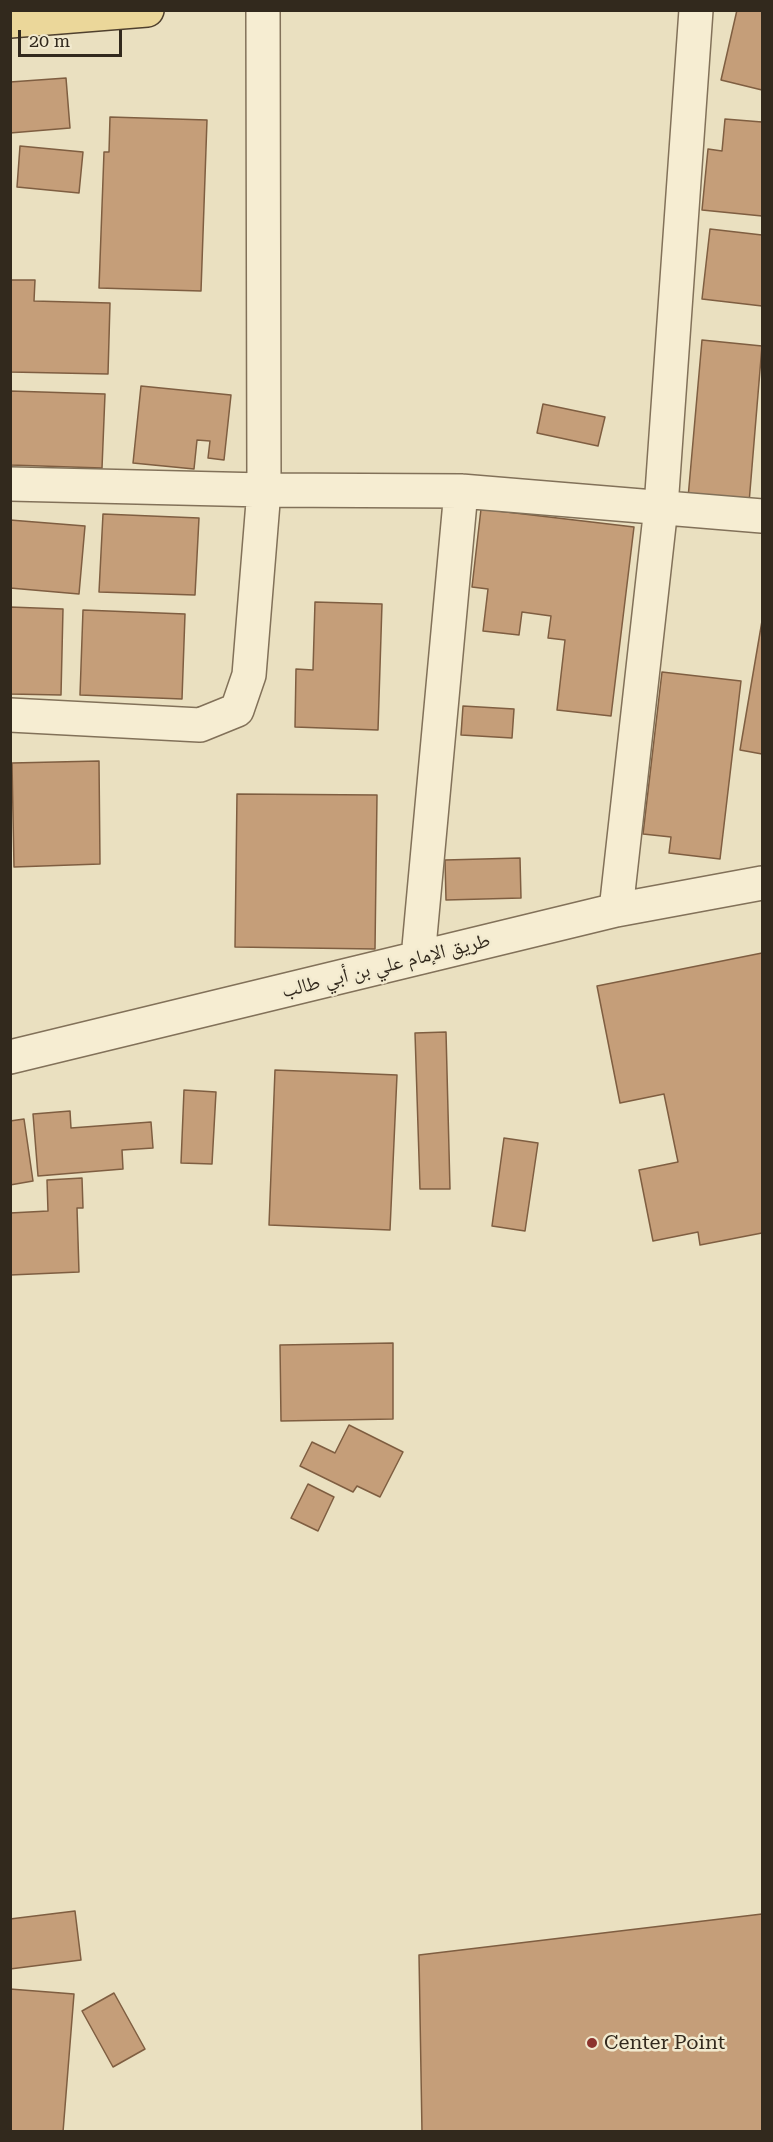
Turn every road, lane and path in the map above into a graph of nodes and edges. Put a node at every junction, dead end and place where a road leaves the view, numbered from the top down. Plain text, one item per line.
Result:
1 (147, 10) edge
2 (263, 10) edge
3 (696, 10) edge
4 (10, 21) edge
5 (10, 484) edge
6 (264, 490) junction
7 (461, 490) junction
8 (661, 507) junction
9 (762, 516) edge
10 (10, 715) edge
11 (762, 883) edge
12 (616, 910) junction
13 (418, 958) junction
14 (10, 1057) edge

1 - 4 main road
2 - 6 street
3 - 8 street
5 - 6 street
6 - 7 street
6 - 10 street
7 - 8 street
7 - 13 street
8 - 9 street
8 - 12 street
11 - 12 street, طريق الإمام علي بن أبي طالب
12 - 13 street, طريق الإمام علي بن أبي طالب
13 - 14 street, طريق الإمام علي بن أبي طالب

